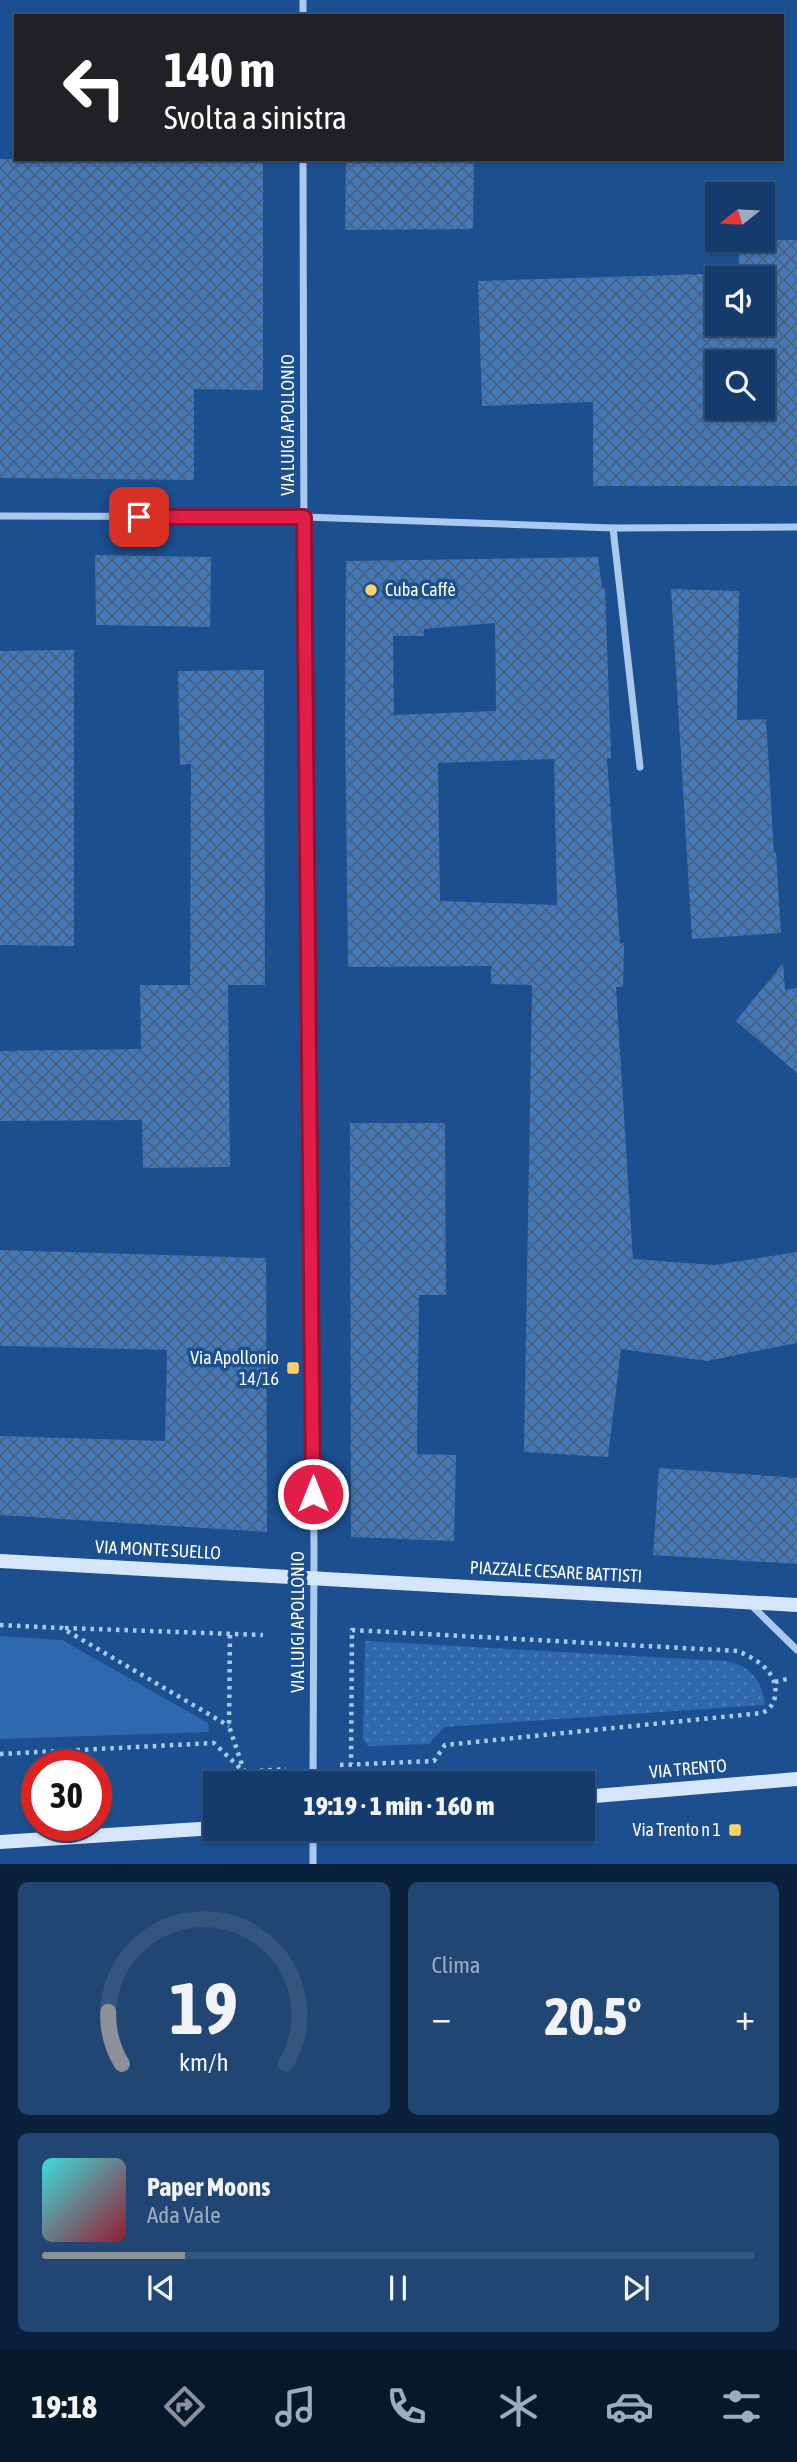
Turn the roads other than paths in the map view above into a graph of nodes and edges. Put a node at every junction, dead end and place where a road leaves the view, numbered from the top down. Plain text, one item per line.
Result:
1 (303, 161) edge
2 (0, 516) edge
3 (304, 517) junction
4 (797, 527) edge
5 (613, 528) junction
6 (640, 767) dead end
7 (0, 1561) edge
8 (314, 1578) junction
9 (748, 1602) junction
10 (797, 1605) edge
11 (797, 1650) edge
12 (313, 1771) edge
13 (797, 1779) edge
14 (595, 1796) edge
15 (203, 1829) edge
16 (313, 1841) edge
17 (0, 1842) edge
18 (313, 1864) edge

1 - 3 street, VIA LUIGI APOLLONIO
2 - 3 street
3 - 5 street
3 - 8 street, VIA LUIGI APOLLONIO
4 - 5 street
5 - 6 street
7 - 8 main road, VIA MONTE SUELLO
8 - 9 main road, PIAZZALE CESARE BATTISTI
8 - 12 street, VIA LUIGI APOLLONIO
9 - 10 main road, PIAZZALE CESARE BATTISTI
9 - 11 street
13 - 14 main road, VIA TRENTO
15 - 17 main road
16 - 18 street

